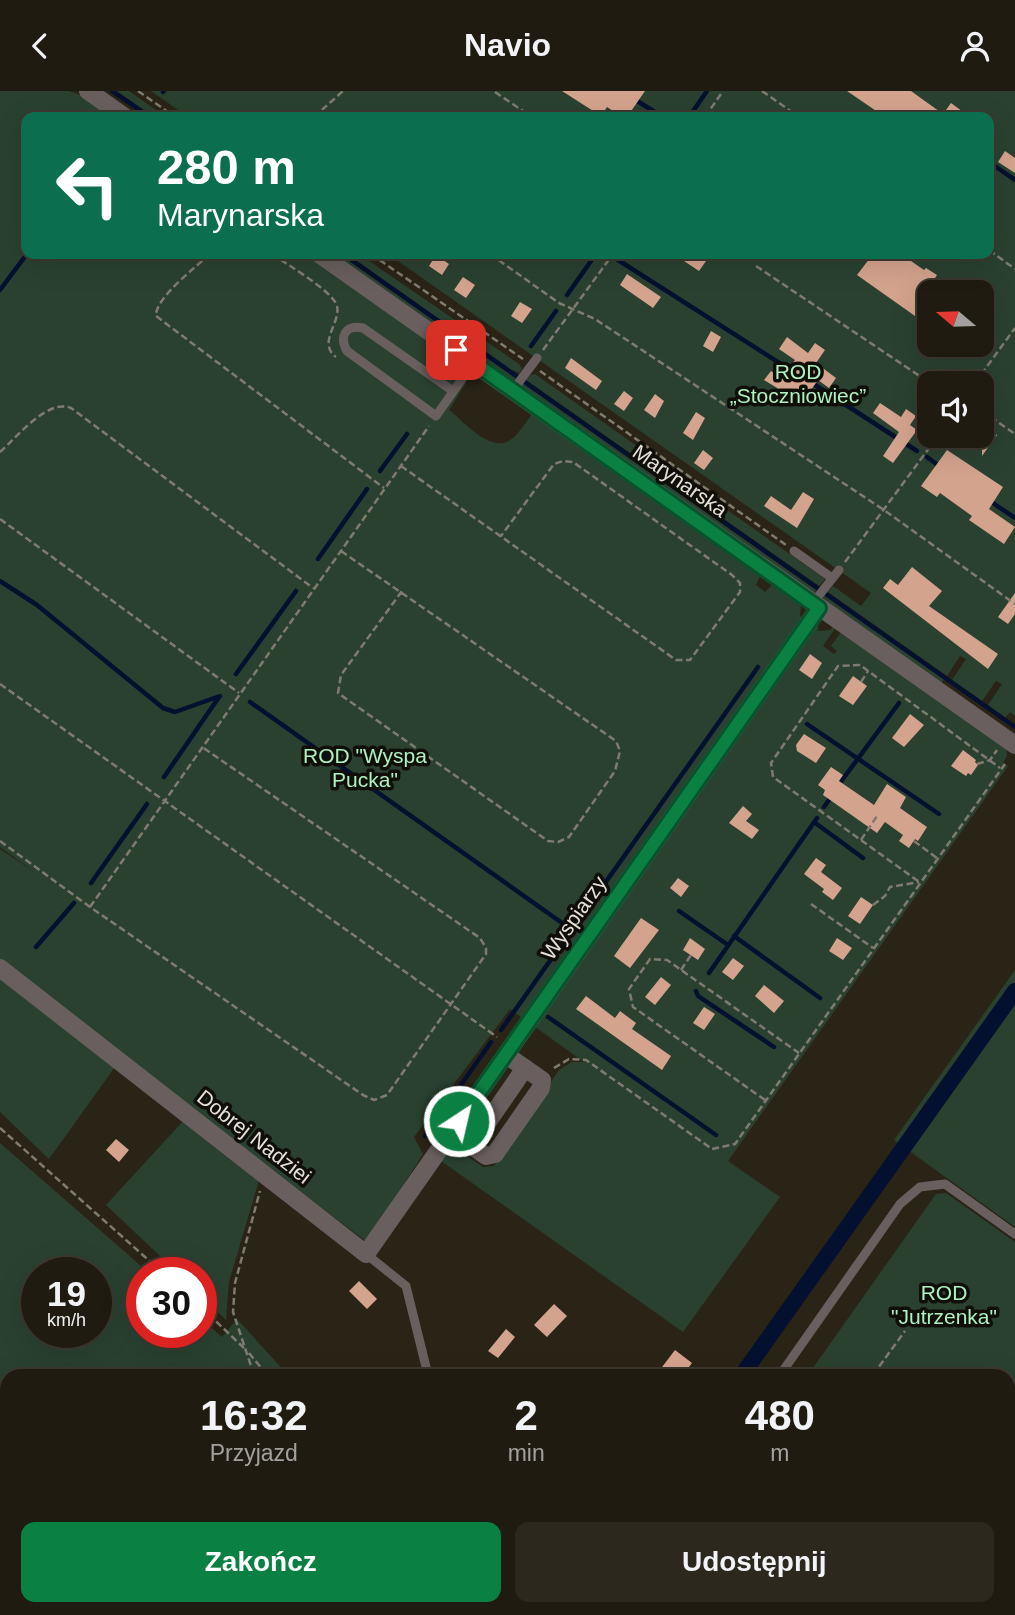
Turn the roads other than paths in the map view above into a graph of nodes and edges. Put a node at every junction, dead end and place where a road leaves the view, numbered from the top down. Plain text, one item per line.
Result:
1 (88, 91) edge
2 (118, 112) edge
3 (326, 259) edge
4 (474, 362) junction
5 (535, 362) road end
6 (515, 387) junction
7 (453, 391) junction
8 (794, 551) road end
9 (816, 603) junction
10 (1015, 745) edge
11 (0, 968) edge
12 (516, 1058) junction
13 (1015, 1234) edge
14 (366, 1254) junction
15 (427, 1369) edge
16 (784, 1369) edge

1 - 2 street
3 - 4 street, Marynarska
4 - 6 street, Marynarska
4 - 7 lane
5 - 6 lane
6 - 9 street, Marynarska
7 - 7 lane
8 - 9 lane
9 - 10 street, Marynarska
9 - 12 street, Wyspiarzy
11 - 14 street, Dobrej Nadziei
12 - 12 street
12 - 14 street, Wyspiarzy
13 - 16 lane
14 - 15 lane, Dobrej Nadziei

